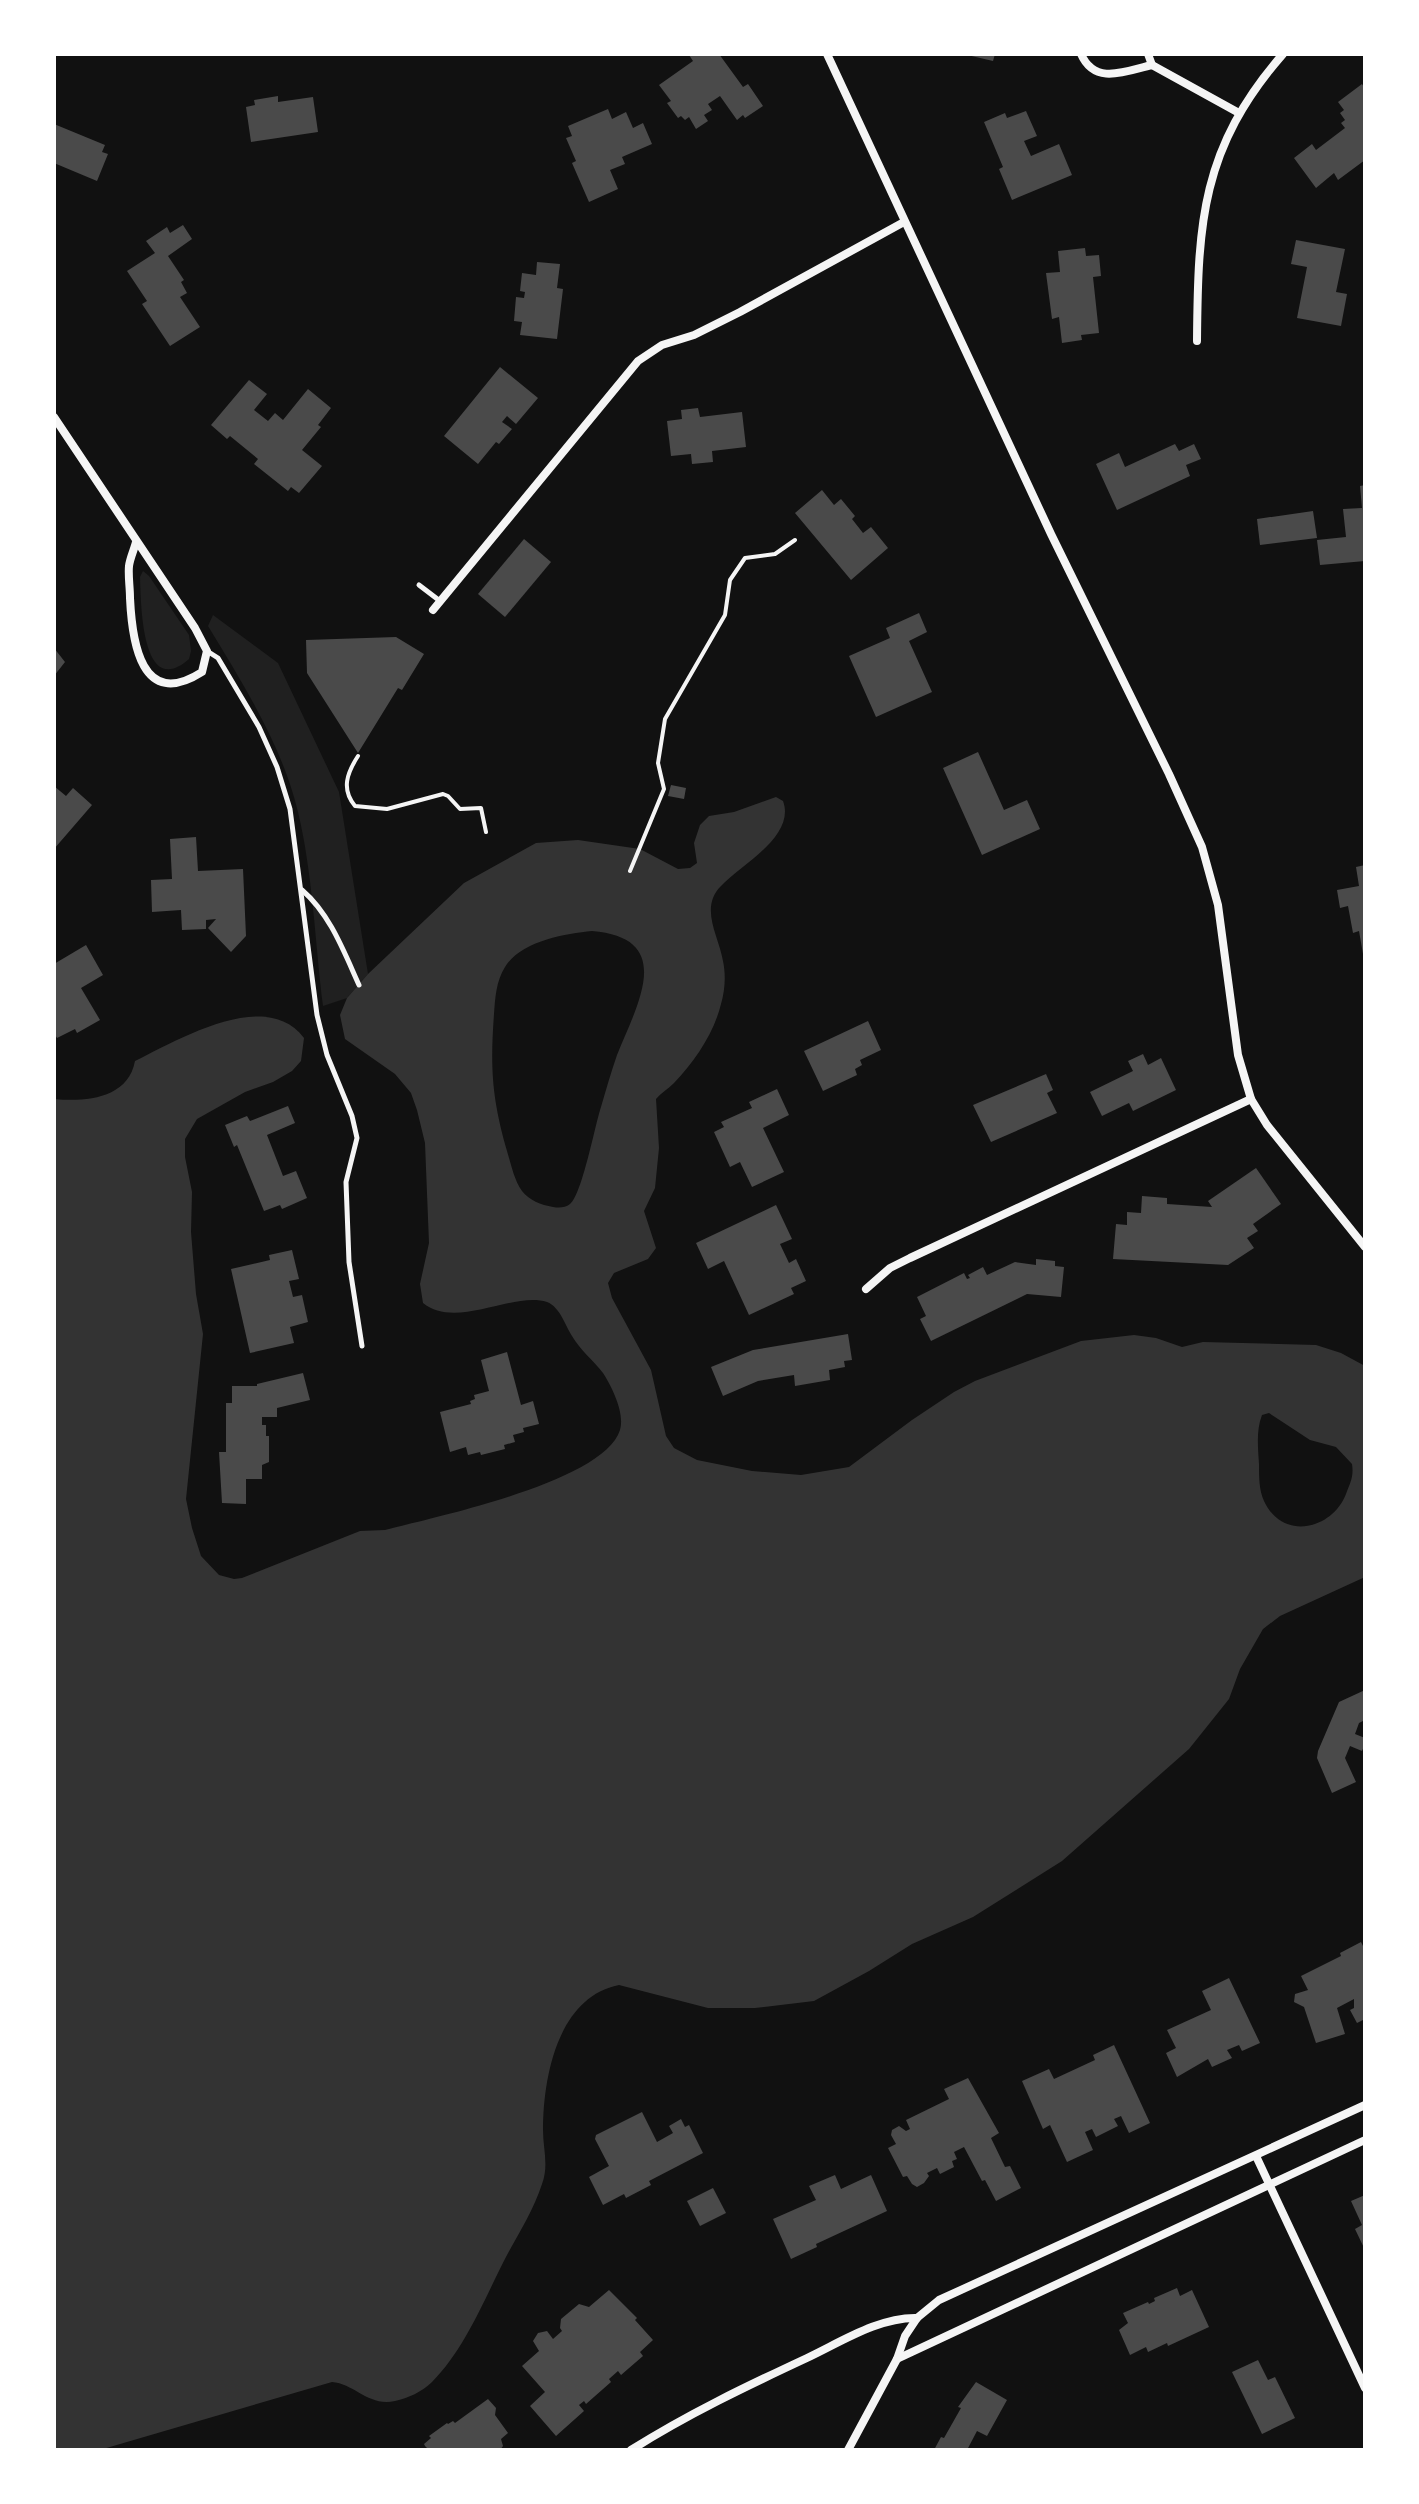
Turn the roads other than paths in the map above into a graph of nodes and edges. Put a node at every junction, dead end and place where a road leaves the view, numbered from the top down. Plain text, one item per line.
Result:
1 (827, 54) edge
2 (1081, 54) edge
3 (1148, 54) edge
4 (1283, 54) edge
5 (1152, 65) junction
6 (1239, 113) junction
7 (904, 222) junction
8 (1197, 341) dead end
9 (54, 417) edge
10 (136, 542) junction
11 (419, 585) dead end
12 (440, 601) junction
13 (433, 610) dead end
14 (207, 651) junction
15 (301, 890) junction
16 (359, 985) dead end
17 (1251, 1099) junction
18 (1365, 1247) edge
19 (866, 1289) dead end
20 (362, 1346) dead end
21 (1365, 2105) edge
22 (1365, 2140) edge
23 (1256, 2156) junction
24 (1270, 2186) junction
25 (917, 2318) junction
26 (897, 2359) junction
27 (1365, 2388) edge
28 (631, 2450) edge
29 (848, 2450) edge

1 - 7 street
2 - 5 street
3 - 5 street
4 - 6 street
5 - 6 street
6 - 8 street
7 - 12 street
7 - 17 street
9 - 10 street
10 - 14 street
10 - 14 street
11 - 12 lane
12 - 13 street
14 - 15 lane
15 - 16 lane
15 - 20 lane
17 - 18 street
17 - 19 street
21 - 23 street
22 - 24 street
23 - 24 street
23 - 25 street
24 - 26 street
24 - 27 street
25 - 26 street
25 - 28 street
26 - 29 street

